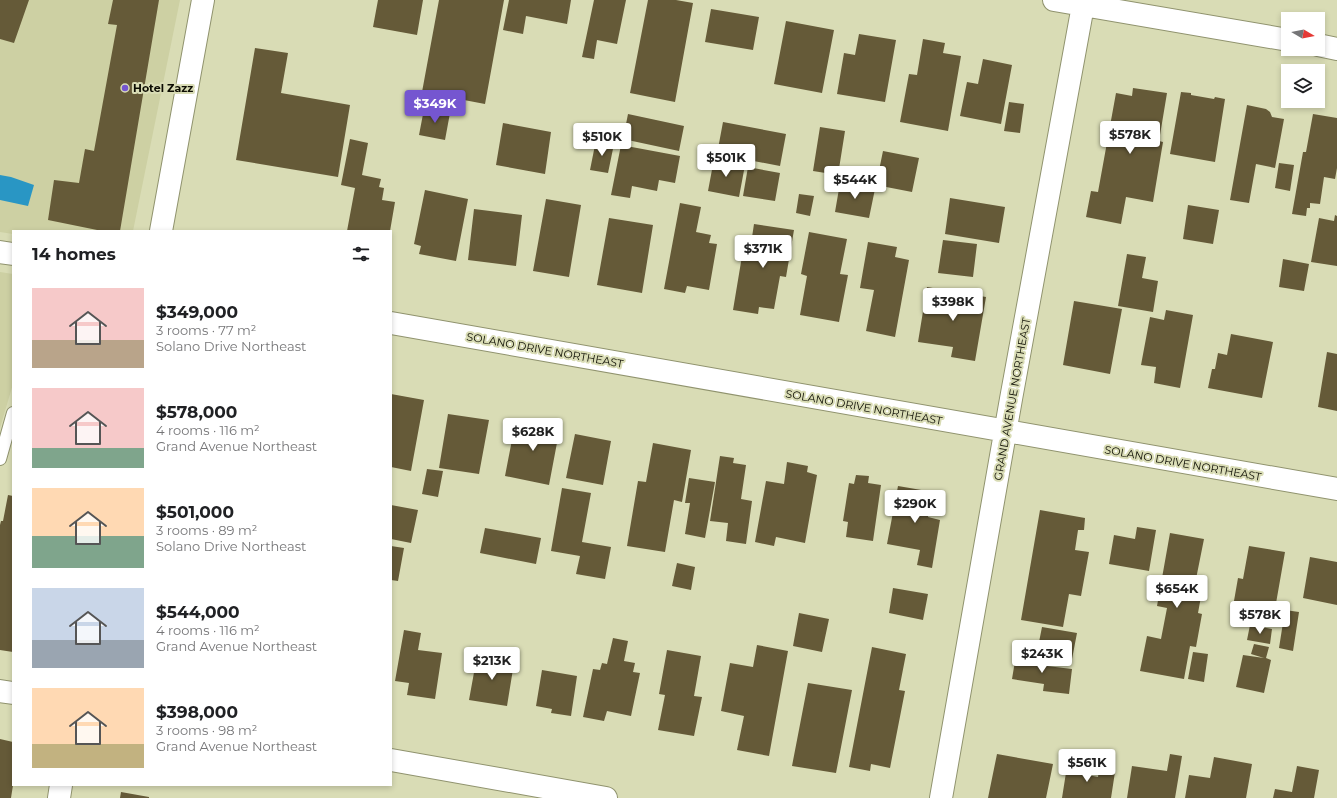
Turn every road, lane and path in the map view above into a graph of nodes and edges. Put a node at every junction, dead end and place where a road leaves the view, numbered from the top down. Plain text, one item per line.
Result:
1 (203, 0) edge
2 (1054, 0) edge
3 (1083, 2) edge
4 (1281, 39) edge
5 (1325, 46) edge
6 (1337, 49) edge
7 (161, 230) edge
8 (0, 252) edge
9 (12, 254) edge
10 (392, 323) edge
11 (12, 417) edge
12 (1006, 431) junction
13 (0, 460) edge
14 (1337, 490) edge
15 (0, 691) edge
16 (12, 693) edge
17 (392, 760) edge
18 (61, 786) edge
19 (59, 798) edge
20 (606, 798) edge
21 (941, 798) edge

1 - 7 street
2 - 3 street
3 - 4 street
3 - 12 street, GRAND AVENUE NORTHEAST
5 - 6 street
8 - 9 street
10 - 12 street, SOLANO DRIVE NORTHEAST
11 - 13 lane
12 - 14 street, SOLANO DRIVE NORTHEAST
12 - 21 street, GRAND AVENUE NORTHEAST
15 - 16 street
17 - 20 street
18 - 19 street

